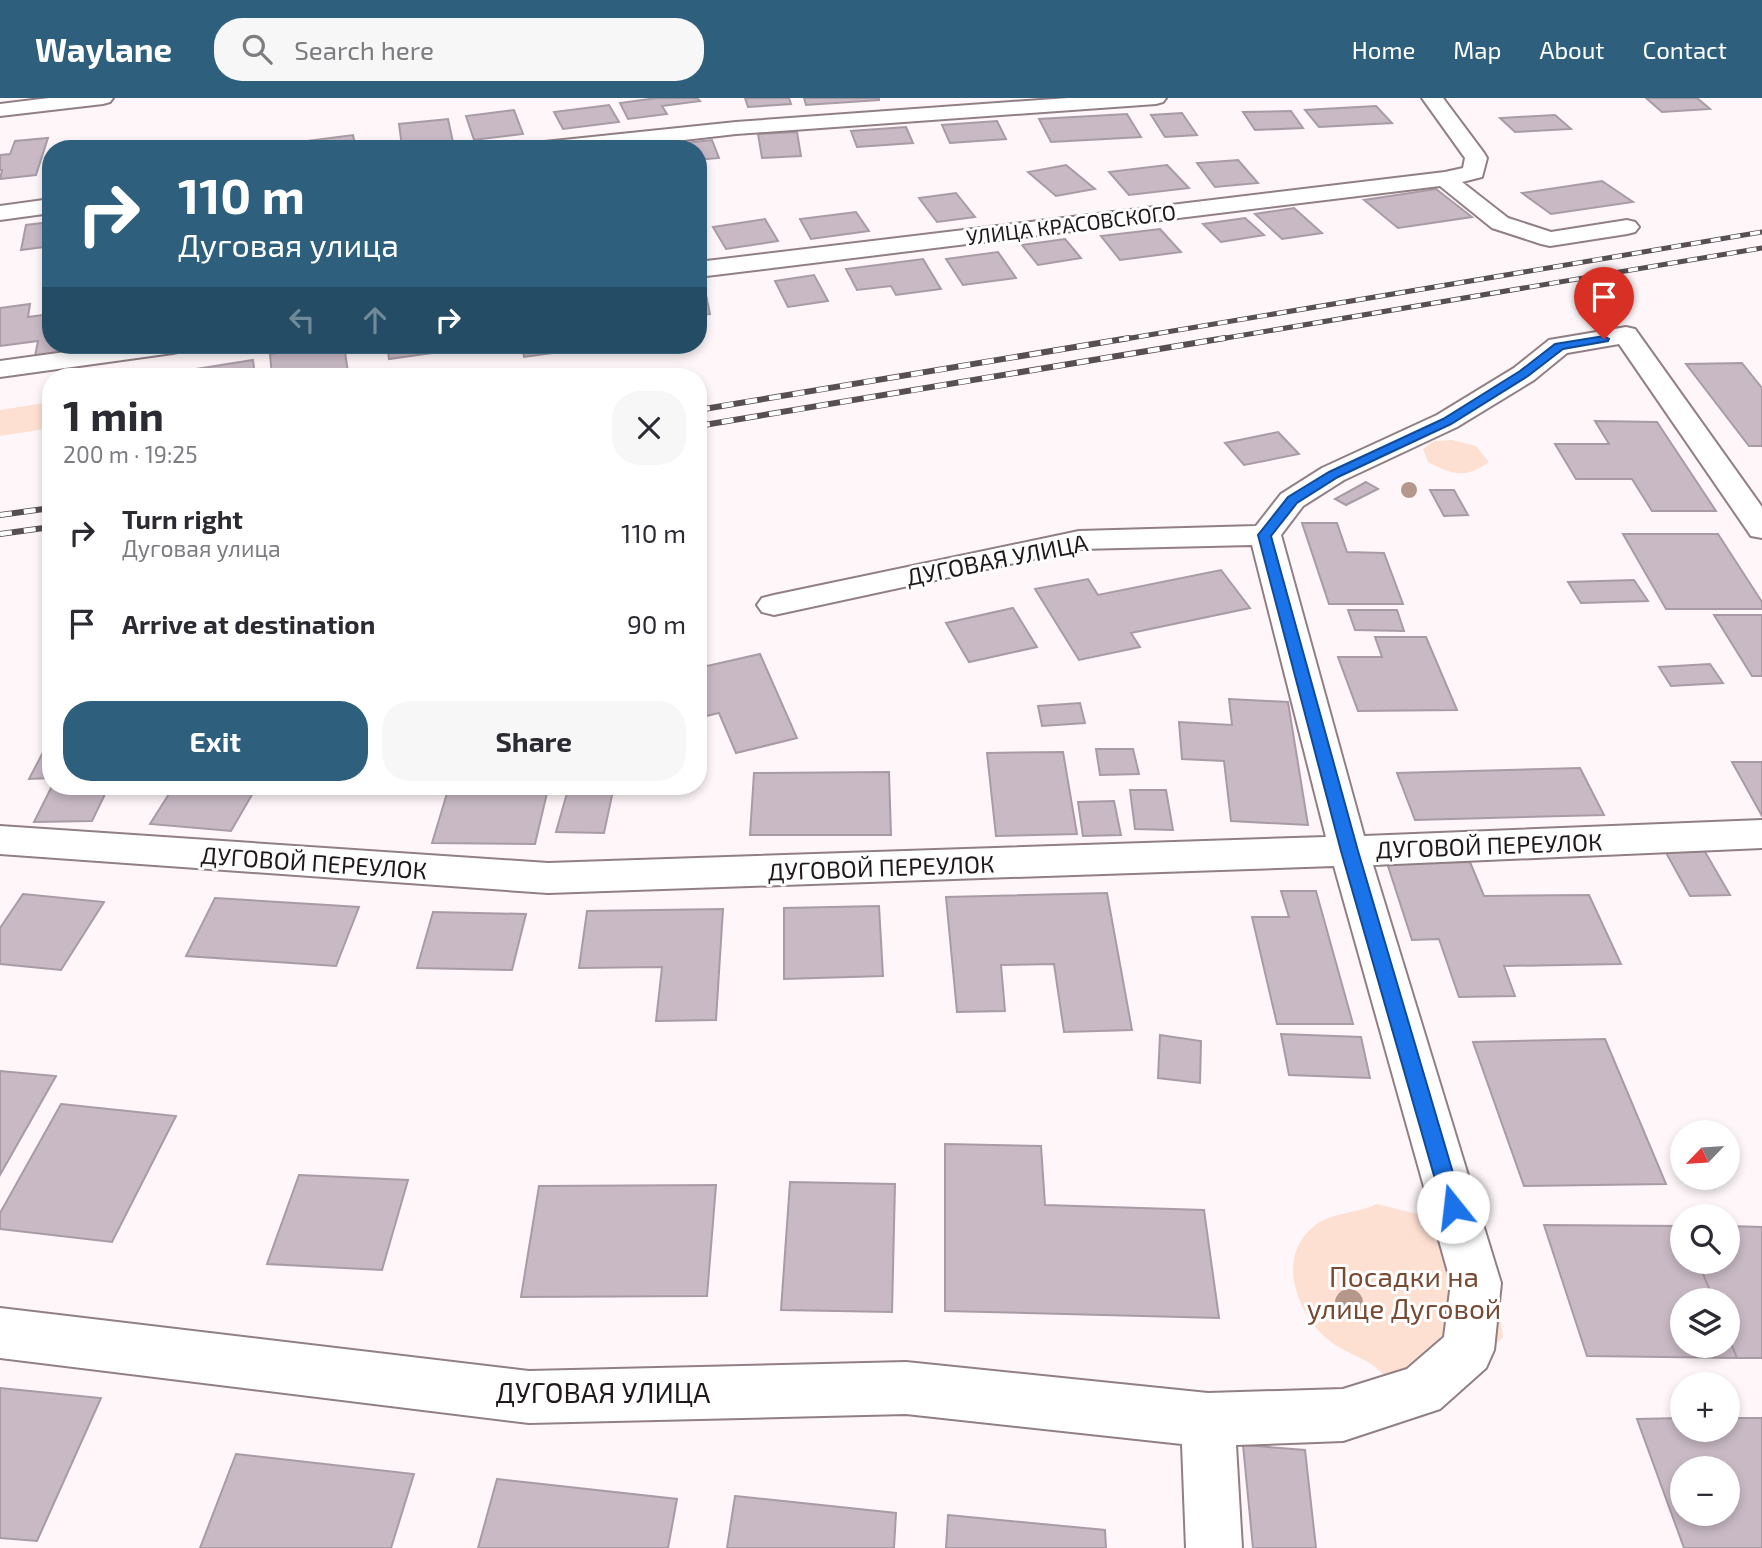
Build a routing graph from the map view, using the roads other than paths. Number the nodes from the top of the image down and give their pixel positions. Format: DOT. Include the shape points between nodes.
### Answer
graph roads {
  1 [pos="103,98"];
  2 [pos="1156,98"];
  3 [pos="1432,98"];
  4 [pos="0,110"];
  5 [pos="626,140"];
  6 [pos="1445,179"];
  7 [pos="42,207"];
  8 [pos="0,213"];
  9 [pos="1627,227"];
  10 [pos="707,269"];
  11 [pos="108,354"];
  12 [pos="0,369"];
  13 [pos="1762,529"];
  14 [pos="1265,535"];
  15 [pos="775,605"];
  16 [pos="1762,834"];
  17 [pos="0,840"];
  18 [pos="1349,851"];
  19 [pos="0,1333"];
  20 [pos="1208,1420"];
  21 [pos="1214,1548"];
  1 -- 4 [label="street"];
  2 -- 5 [label="street"];
  3 -- 6 [label="street, УЛИЦА КРАСОВСКОГО" via="1476,158 1474,172"];
  6 -- 9 [label="street" via="1500,223 1550,239"];
  6 -- 10 [label="street, УЛИЦА КРАСОВСКОГО"];
  7 -- 8 [label="street"];
  11 -- 12 [label="street"];
  13 -- 14 [label="street" via="1626,335 1559,346 1524,374 1447,421 1333,474 1293,500"];
  14 -- 15 [label="street, ДУГОВАЯ УЛИЦА" via="1079,540"];
  14 -- 18 [label="street, ДУГОВАЯ УЛИЦА"];
  16 -- 18 [label="street, ДУГОВОЙ ПЕРЕУЛОК"];
  17 -- 18 [label="street, ДУГОВОЙ ПЕРЕУЛОК" via="548,877"];
  18 -- 20 [label="street, ДУГОВАЯ УЛИЦА" via="1476,1283 1468,1350 1422,1391 1343,1415"];
  19 -- 20 [label="street, ДУГОВАЯ УЛИЦА" via="529,1397 906,1388"];
  20 -- 21 [label="street"];
}
